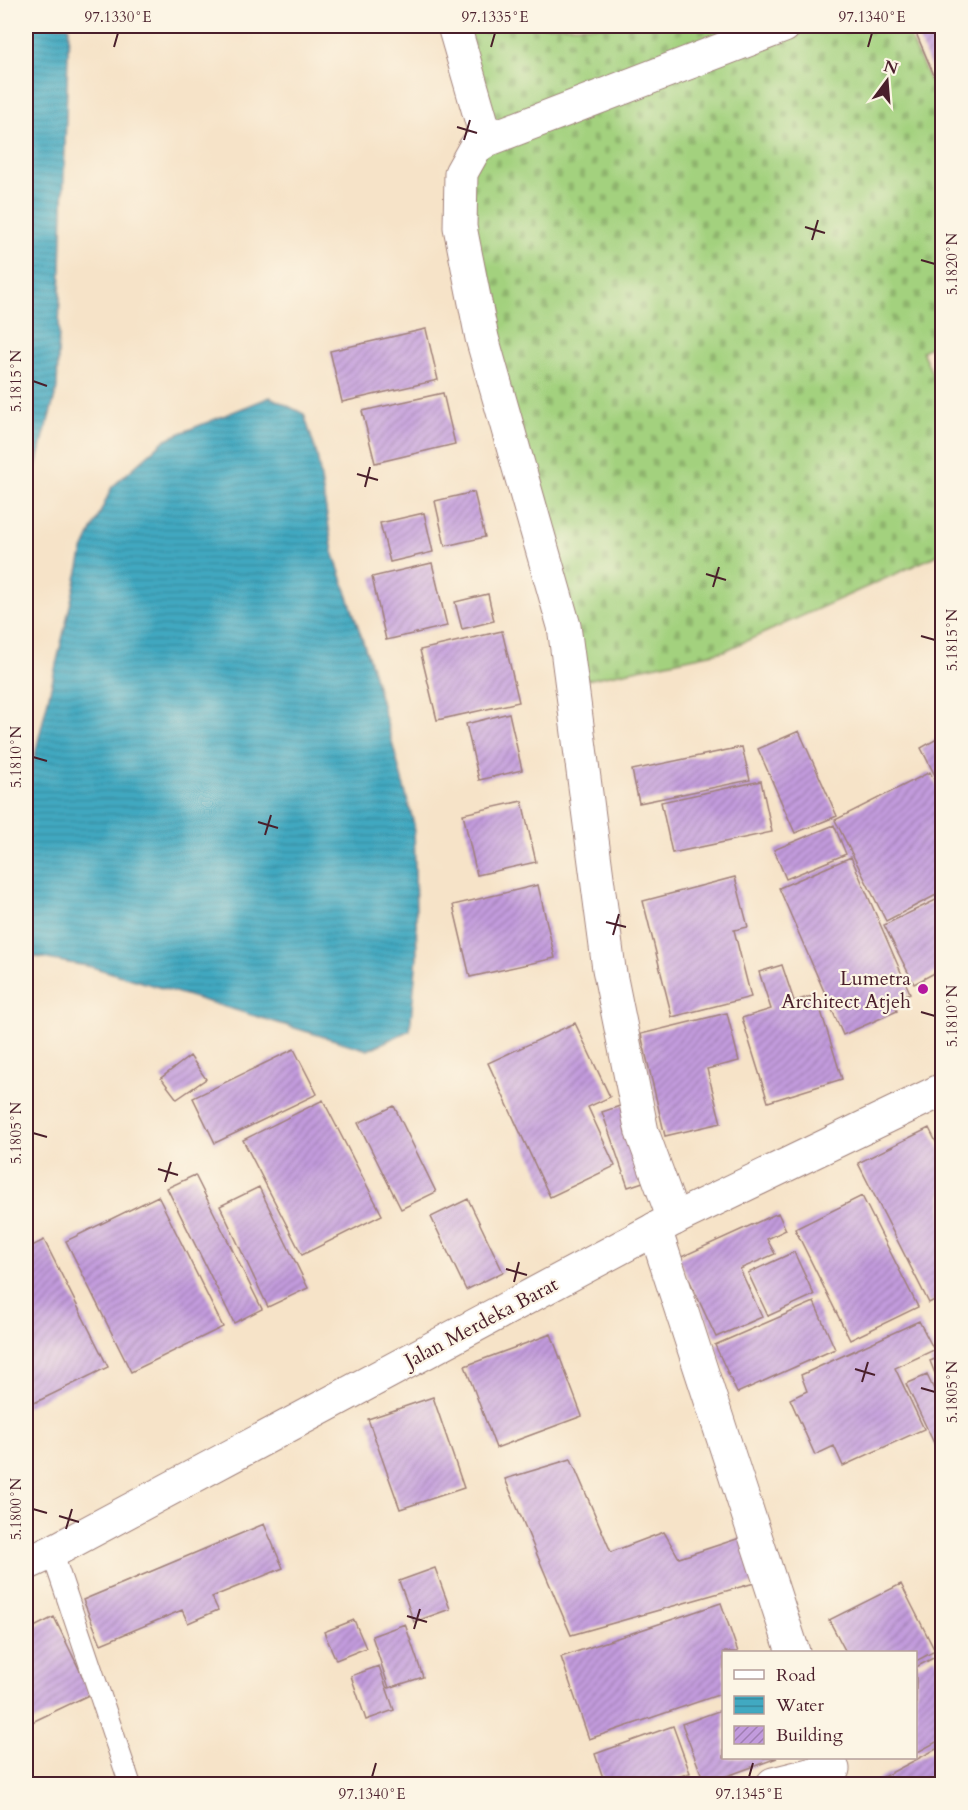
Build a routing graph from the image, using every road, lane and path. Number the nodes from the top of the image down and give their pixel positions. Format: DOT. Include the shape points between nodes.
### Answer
graph roads {
  1 [pos="454,26"];
  2 [pos="784,26"];
  3 [pos="487,140"];
  4 [pos="942,1090"];
  5 [pos="664,1224"];
  6 [pos="39,1558"];
  7 [pos="792,1651"];
  8 [pos="833,1770"];
  9 [pos="130,1785"];
  10 [pos="773,1785"];
  1 -- 3 [label="street"];
  2 -- 3 [label="street"];
  3 -- 5 [label="street" via="476,148 461,173 460,227 482,338 564,626 609,969"];
  4 -- 5 [label="street, Jalan Merdeka Barat"];
  5 -- 6 [label="street, Jalan Merdeka Barat"];
  5 -- 7 [label="street"];
  6 -- 9 [label="lane"];
  8 -- 10 [label="street"];
}
